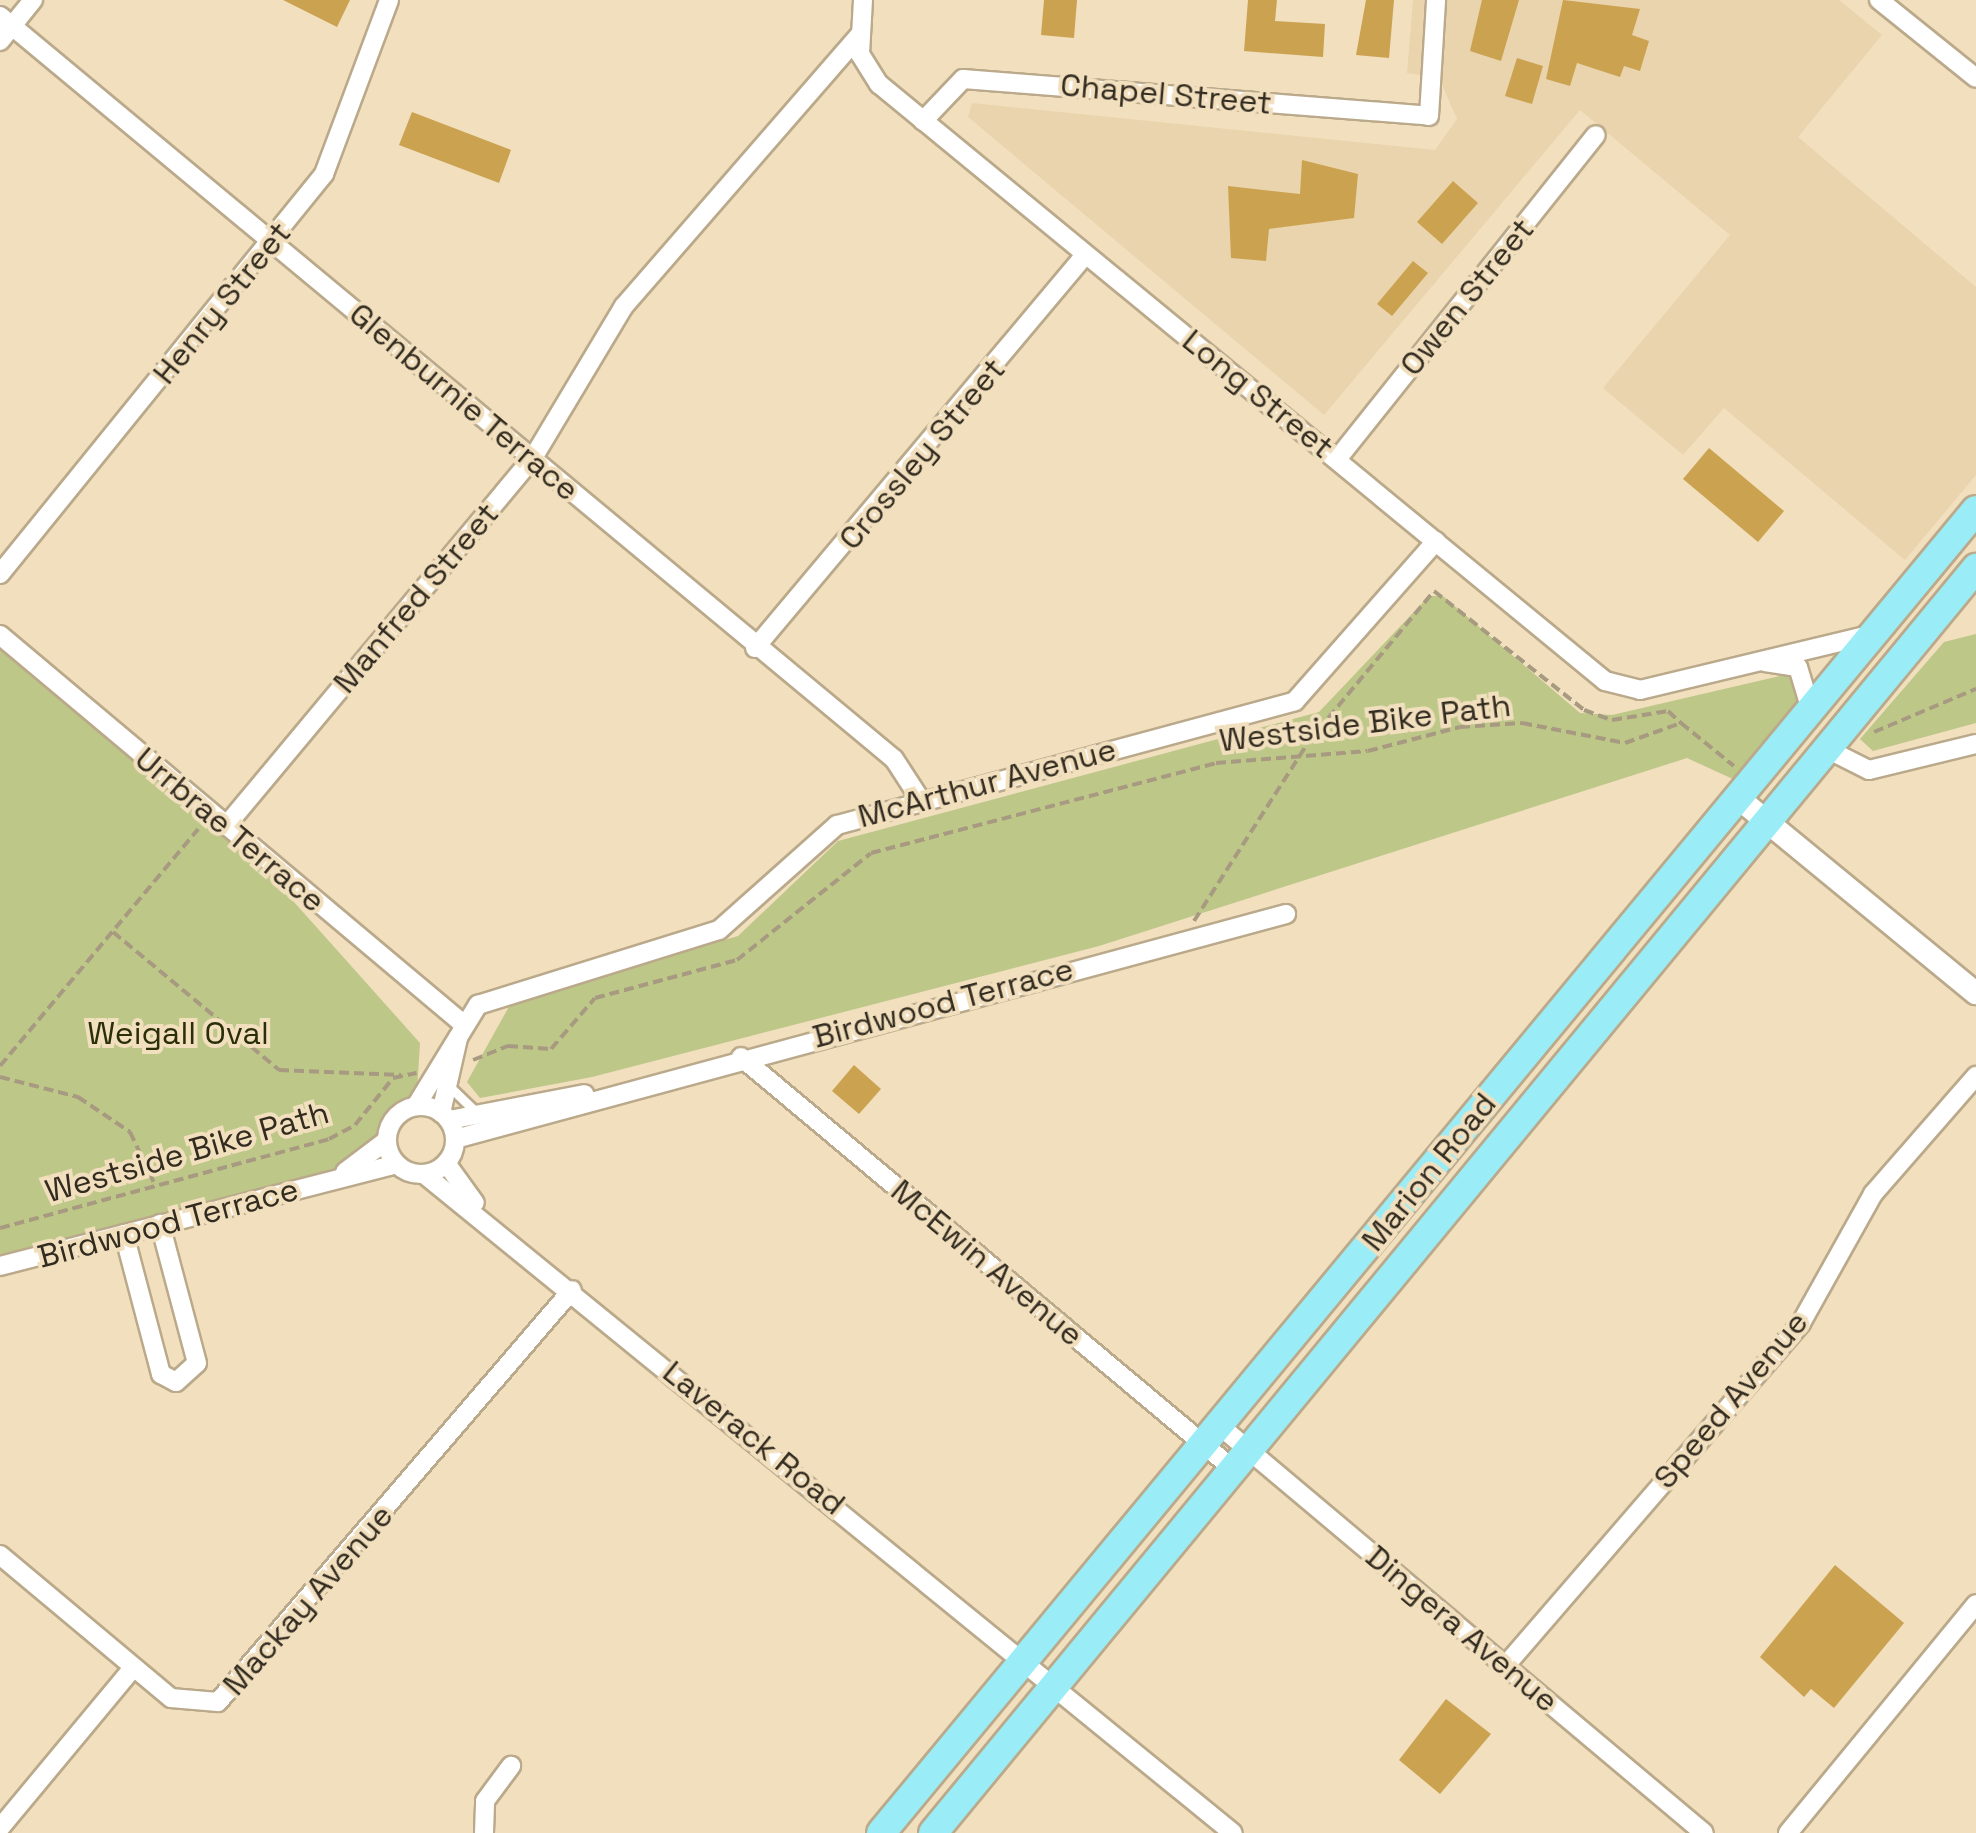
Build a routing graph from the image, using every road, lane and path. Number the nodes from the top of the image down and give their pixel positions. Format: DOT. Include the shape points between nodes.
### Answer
graph roads {
  1 [pos="33,0"];
  2 [pos="389,0"];
  3 [pos="863,0"];
  4 [pos="1436,0"];
  5 [pos="1879,0"];
  6 [pos="4,28"];
  7 [pos="859,36"];
  8 [pos="1976,78"];
  9 [pos="923,121"];
  10 [pos="1596,135"];
  11 [pos="272,243"];
  12 [pos="1085,256"];
  13 [pos="533,458"];
  14 [pos="1338,458"];
  15 [pos="1976,510"];
  16 [pos="1436,541"];
  17 [pos="1976,568"];
  18 [pos="0,574"];
  19 [pos="1874,634"];
  20 [pos="0,635"];
  21 [pos="755,648"];
  22 [pos="1730,667"];
  23 [pos="1976,689"];
  24 [pos="1810,707"];
  25 [pos="1681,724"];
  26 [pos="1863,742"];
  27 [pos="1976,744"];
  28 [pos="1826,748"];
  29 [pos="1300,755"];
  30 [pos="1737,783"];
  31 [pos="918,796"];
  32 [pos="1764,820"];
  33 [pos="226,826"];
  34 [pos="198,829"];
  35 [pos="1286,914"];
  36 [pos="113,932"];
  37 [pos="1195,936"];
  38 [pos="1976,993"];
  39 [pos="462,1023"];
  40 [pos="742,1056"];
  41 [pos="0,1066"];
  42 [pos="460,1067"];
  43 [pos="422,1073"];
  44 [pos="400,1075"];
  45 [pos="1976,1076"];
  46 [pos="0,1077"];
  47 [pos="448,1084"];
  48 [pos="600,1092"];
  49 [pos="416,1106"];
  50 [pos="478,1114"];
  51 [pos="445,1116"];
  52 [pos="455,1139"];
  53 [pos="386,1140"];
  54 [pos="446,1163"];
  55 [pos="396,1164"];
  56 [pos="424,1174"];
  57 [pos="336,1179"];
  58 [pos="156,1186"];
  59 [pos="485,1216"];
  60 [pos="160,1224"];
  61 [pos="0,1228"];
  62 [pos="124,1234"];
  63 [pos="0,1266"];
  64 [pos="572,1290"];
  65 [pos="1212,1435"];
  66 [pos="1241,1460"];
  67 [pos="0,1555"];
  68 [pos="1976,1604"];
  69 [pos="1024,1658"];
  70 [pos="1506,1666"];
  71 [pos="133,1668"];
  72 [pos="1055,1684"];
  73 [pos="511,1766"];
  74 [pos="0,1828"];
  75 [pos="484,1833"];
  76 [pos="881,1833"];
  77 [pos="933,1833"];
  78 [pos="1233,1833"];
  79 [pos="1704,1833"];
  80 [pos="1788,1833"];
  1 -- 6 [label="street"];
  2 -- 11 [label="street, Henry Street" via="324,174"];
  3 -- 7 [label="street, Long Street"];
  4 -- 9 [label="street, Chapel Street" via="1428,116 981,78 949,88"];
  5 -- 8 [label="street"];
  6 -- 11 [label="street, Glenburnie Terrace"];
  7 -- 9 [label="street, Long Street" via="866,70"];
  7 -- 13 [label="street, Manfred Street" via="624,306"];
  9 -- 12 [label="street, Long Street"];
  10 -- 14 [label="street, Owen Street"];
  11 -- 13 [label="street, Glenburnie Terrace"];
  11 -- 18 [label="street, Henry Street"];
  12 -- 14 [label="street, Long Street"];
  12 -- 21 [label="street, Crossley Street"];
  13 -- 21 [label="street, Glenburnie Terrace"];
  13 -- 33 [label="street, Manfred Street"];
  14 -- 16 [label="street, Long Street"];
  15 -- 19 [label="main road, Marion Road"];
  16 -- 22 [label="street, Long Street" via="1622,690"];
  16 -- 31 [label="street, McArthur Avenue" via="1295,701"];
  17 -- 28 [label="main road, Marion Road"];
  19 -- 22 [label="street, Long Street"];
  19 -- 24 [label="main road, Marion Road"];
  20 -- 33 [label="street, Urrbrae Terrace"];
  21 -- 31 [label="street, Glenburnie Terrace" via="894,760"];
  22 -- 24 [label="street, Long Street" via="1798,667"];
  23 -- 26 [label="path" via="1888,722"];
  24 -- 30 [label="main road, Marion Road"];
  25 -- 29 [label="path, Westside Bike Path" via="1625,743 1522,723"];
  25 -- 29 [label="path" via="1668,711 1612,720 1584,710 1434,592"];
  25 -- 30 [label="path"];
  27 -- 28 [label="street" via="1869,770"];
  28 -- 32 [label="main road, Marion Road"];
  29 -- 37 [label="path" via="1198,906"];
  29 -- 42 [label="path, Westside Bike Path" via="1216,763 870,853 737,960 595,998 551,1049 508,1046"];
  30 -- 32 [label="street"];
  30 -- 65 [label="main road, Marion Road"];
  31 -- 39 [label="street, McArthur Avenue" via="837,825 719,930 505,990"];
  32 -- 38 [label="street"];
  32 -- 66 [label="main road, Marion Road"];
  33 -- 39 [label="street, Urrbrae Terrace"];
  34 -- 36 [label="path"];
  35 -- 37 [label="street, Birdwood Terrace"];
  36 -- 41 [label="path"];
  36 -- 44 [label="path" via="279,1070"];
  37 -- 40 [label="street, Birdwood Terrace"];
  39 -- 47 [label="street"];
  39 -- 49 [label="street, McArthur Avenue"];
  40 -- 48 [label="street, Birdwood Terrace"];
  40 -- 65 [label="street, McEwin Avenue"];
  43 -- 44 [label="path"];
  44 -- 58 [label="path, Westside Bike Path" via="329,1139"];
  45 -- 70 [label="street, Speed Avenue" via="1873,1194 1801,1323"];
  46 -- 58 [label="path" via="78,1096 130,1132"];
  47 -- 50 [label="lane"];
  47 -- 51 [label="street"];
  48 -- 50 [label="street, Birdwood Terrace"];
  48 -- 52 [label="street, Birdwood Terrace"];
  49 -- 51 [label="street"];
  49 -- 53 [label="street" via="397,1115"];
  50 -- 51 [label="street, Birdwood Terrace"];
  51 -- 52 [label="street"];
  52 -- 54 [label="street"];
  53 -- 55 [label="street"];
  53 -- 57 [label="street, Birdwood Terrace"];
  54 -- 56 [label="street"];
  54 -- 59 [label="street, Laverack Road"];
  55 -- 56 [label="street"];
  55 -- 57 [label="street, Birdwood Terrace"];
  56 -- 59 [label="street, Laverack Road"];
  57 -- 60 [label="street, Birdwood Terrace"];
  58 -- 61 [label="path, Westside Bike Path"];
  59 -- 64 [label="street, Laverack Road"];
  60 -- 62 [label="street, Birdwood Terrace"];
  60 -- 62 [label="street" via="196,1363 188,1379 161,1374"];
  62 -- 63 [label="street, Birdwood Terrace"];
  64 -- 69 [label="street, Laverack Road"];
  64 -- 71 [label="street, Mackay Avenue" via="230,1694 199,1706"];
  65 -- 66 [label="street, McEwin Avenue"];
  65 -- 69 [label="main road, Marion Road"];
  66 -- 70 [label="street, Dingera Avenue"];
  66 -- 72 [label="main road, Marion Road"];
  67 -- 71 [label="street, Mackay Avenue"];
  68 -- 80 [label="street"];
  69 -- 72 [label="street, Laverack Road"];
  69 -- 76 [label="main road, Marion Road"];
  70 -- 79 [label="street, Dingera Avenue"];
  71 -- 74 [label="street"];
  72 -- 77 [label="main road, Marion Road"];
  72 -- 78 [label="street, Laverack Road"];
  73 -- 75 [label="street" via="485,1801"];
}
